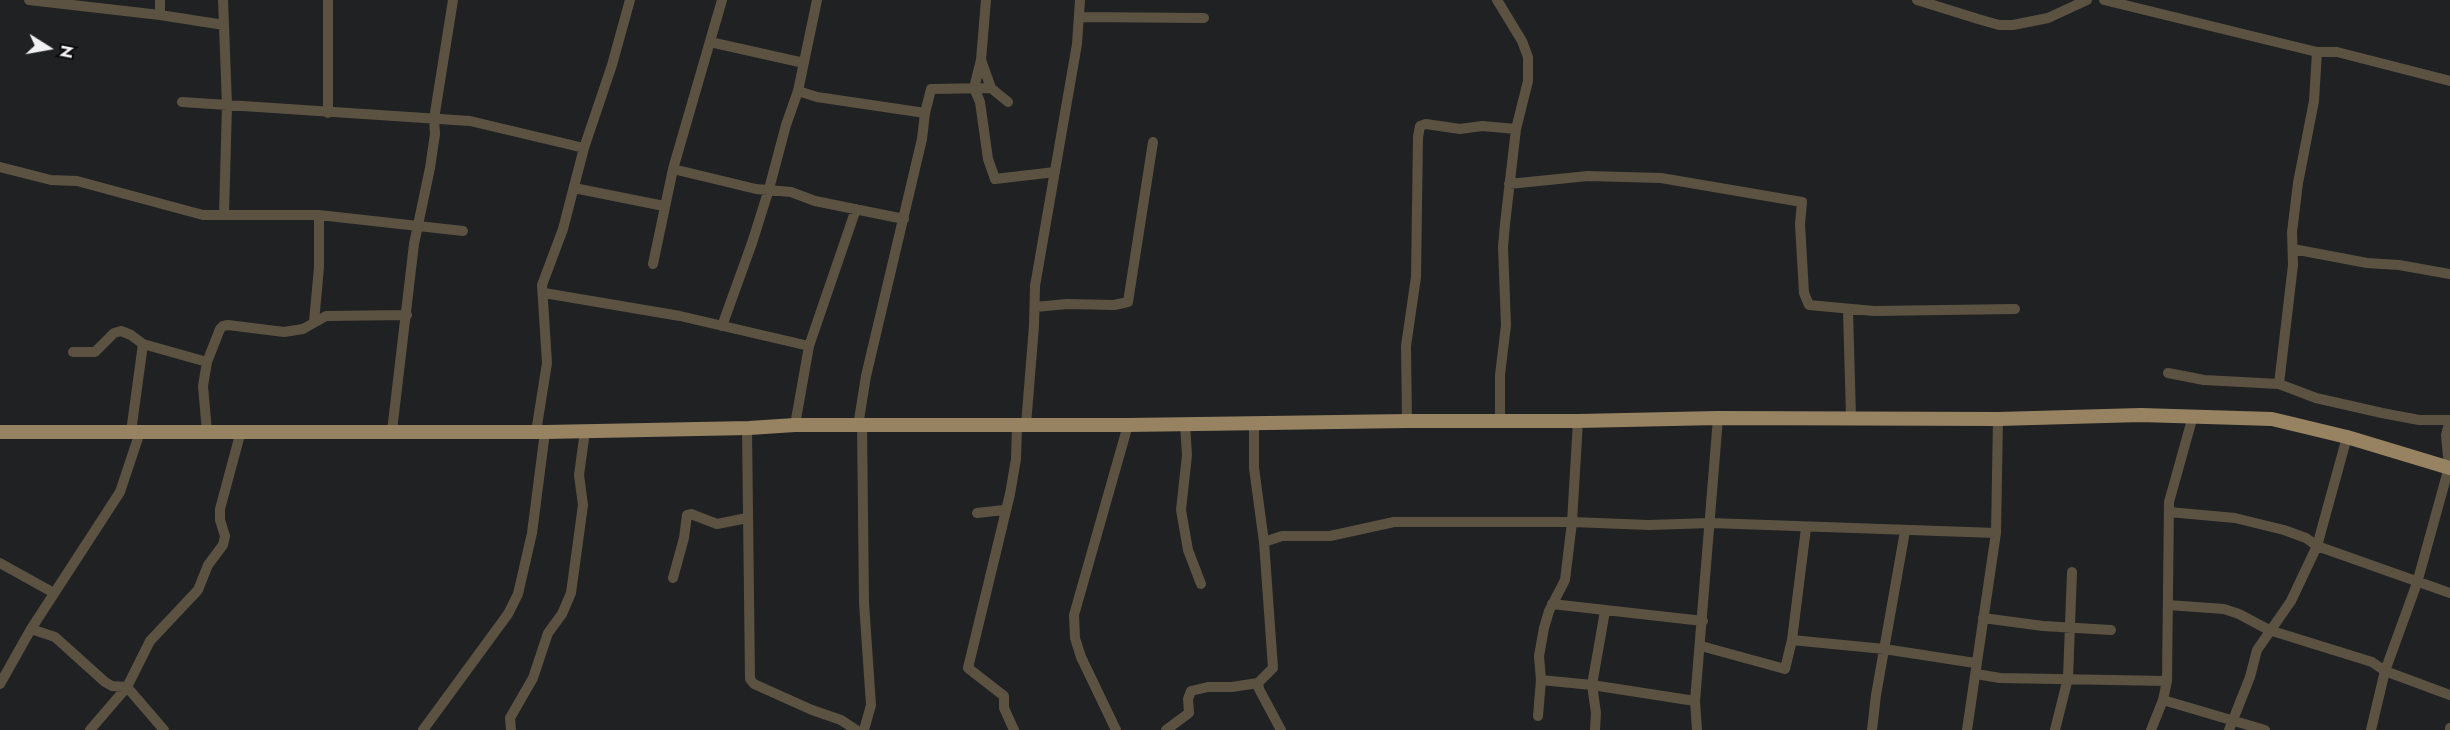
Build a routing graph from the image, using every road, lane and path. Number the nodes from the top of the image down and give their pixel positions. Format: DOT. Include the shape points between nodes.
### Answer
graph roads {
  1 [pos="28,0"];
  2 [pos="160,0"];
  3 [pos="223,0"];
  4 [pos="328,0"];
  5 [pos="453,0"];
  6 [pos="630,0"];
  7 [pos="722,0"];
  8 [pos="817,0"];
  9 [pos="986,0"];
  10 [pos="1080,0"];
  11 [pos="1497,0"];
  12 [pos="1917,0"];
  13 [pos="2087,0"];
  14 [pos="2104,0"];
  15 [pos="160,15"];
  16 [pos="1079,17"];
  17 [pos="1204,18"];
  18 [pos="224,25"];
  19 [pos="710,42"];
  20 [pos="2317,52"];
  21 [pos="981,60"];
  22 [pos="804,63"];
  23 [pos="2450,81"];
  24 [pos="974,88"];
  25 [pos="991,88"];
  26 [pos="798,91"];
  27 [pos="182,102"];
  28 [pos="1008,102"];
  29 [pos="227,105"];
  30 [pos="328,112"];
  31 [pos="925,113"];
  32 [pos="434,119"];
  33 [pos="1516,129"];
  34 [pos="1153,142"];
  35 [pos="584,148"];
  36 [pos="0,167"];
  37 [pos="673,169"];
  38 [pos="1055,172"];
  39 [pos="1509,184"];
  40 [pos="574,188"];
  41 [pos="769,189"];
  42 [pos="664,206"];
  43 [pos="856,209"];
  44 [pos="319,214"];
  45 [pos="224,215"];
  46 [pos="903,219"];
  47 [pos="419,224"];
  48 [pos="463,231"];
  49 [pos="2293,249"];
  50 [pos="653,264"];
  51 [pos="2450,274"];
  52 [pos="544,293"];
  53 [pos="1035,307"];
  54 [pos="2015,309"];
  55 [pos="1848,310"];
  56 [pos="407,315"];
  57 [pos="314,322"];
  58 [pos="722,326"];
  59 [pos="143,344"];
  60 [pos="809,346"];
  61 [pos="73,352"];
  62 [pos="207,362"];
  63 [pos="2168,373"];
  64 [pos="2279,384"];
  65 [pos="2193,416"];
  66 [pos="1718,418"];
  67 [pos="1851,418"];
  68 [pos="1998,418"];
  69 [pos="2450,420"];
  70 [pos="1407,421"];
  71 [pos="1254,422"];
  72 [pos="1500,422"];
  73 [pos="1578,422"];
  74 [pos="795,424"];
  75 [pos="860,425"];
  76 [pos="1022,425"];
  77 [pos="1128,425"];
  78 [pos="1185,425"];
  79 [pos="747,428"];
  80 [pos="392,431"];
  81 [pos="585,431"];
  82 [pos="0,432"];
  83 [pos="136,432"];
  84 [pos="207,432"];
  85 [pos="241,432"];
  86 [pos="541,432"];
  87 [pos="2347,437"];
  88 [pos="2450,467"];
  89 [pos="1004,510"];
  90 [pos="2169,512"];
  91 [pos="977,513"];
  92 [pos="747,518"];
  93 [pos="1572,522"];
  94 [pos="1710,523"];
  95 [pos="1806,528"];
  96 [pos="1905,531"];
  97 [pos="1996,533"];
  98 [pos="1264,542"];
  99 [pos="2318,546"];
  100 [pos="0,563"];
  101 [pos="2072,572"];
  102 [pos="673,578"];
  103 [pos="2416,583"];
  104 [pos="1201,584"];
  105 [pos="54,593"];
  106 [pos="2450,593"];
  107 [pos="1552,604"];
  108 [pos="2168,605"];
  109 [pos="1605,611"];
  110 [pos="1983,618"];
  111 [pos="1703,621"];
  112 [pos="2070,627"];
  113 [pos="31,628"];
  114 [pos="2111,630"];
  115 [pos="2269,630"];
  116 [pos="1792,639"];
  117 [pos="1701,646"];
  118 [pos="1884,649"];
  119 [pos="1976,668"];
  120 [pos="2385,670"];
  121 [pos="2068,678"];
  122 [pos="1541,680"];
  123 [pos="2167,681"];
  124 [pos="1258,683"];
  125 [pos="0,684"];
  126 [pos="1592,685"];
  127 [pos="127,687"];
  128 [pos="2450,694"];
  129 [pos="2163,700"];
  130 [pos="1695,701"];
  131 [pos="1538,716"];
  132 [pos="2230,726"];
  133 [pos="90,730"];
  134 [pos="164,730"];
  135 [pos="423,730"];
  136 [pos="511,730"];
  137 [pos="856,730"];
  138 [pos="864,730"];
  139 [pos="1014,730"];
  140 [pos="1116,730"];
  141 [pos="1166,730"];
  142 [pos="1281,730"];
  143 [pos="1595,730"];
  144 [pos="1696,730"];
  145 [pos="1872,730"];
  146 [pos="1967,730"];
  147 [pos="2055,730"];
  148 [pos="2151,730"];
  149 [pos="2265,730"];
  150 [pos="2371,730"];
  1 -- 15 [label="street"];
  2 -- 15 [label="street"];
  3 -- 18 [label="street"];
  4 -- 30 [label="street"];
  5 -- 32 [label="street"];
  6 -- 35 [label="street"];
  7 -- 19 [label="street"];
  8 -- 22 [label="street"];
  9 -- 21 [label="street"];
  10 -- 16 [label="street"];
  11 -- 33 [label="street" via="1528,57 1528,81"];
  12 -- 13 [label="street" via="1999,25 2048,18"];
  14 -- 20 [label="street"];
  15 -- 18 [label="street"];
  16 -- 17 [label="street"];
  16 -- 38 [label="street"];
  18 -- 29 [label="street"];
  19 -- 22 [label="street"];
  19 -- 37 [label="street"];
  20 -- 23 [label="street" via="2337,52"];
  20 -- 49 [label="street" via="2314,101 2292,232"];
  21 -- 24 [label="street"];
  21 -- 25 [label="street"];
  22 -- 26 [label="street"];
  24 -- 25 [label="street"];
  24 -- 31 [label="street" via="931,89"];
  24 -- 38 [label="street" via="995,179"];
  25 -- 28 [label="street"];
  26 -- 31 [label="street"];
  26 -- 41 [label="street"];
  27 -- 29 [label="street"];
  29 -- 30 [label="street"];
  29 -- 45 [label="street"];
  30 -- 32 [label="street"];
  31 -- 46 [label="street"];
  32 -- 35 [label="street" via="470,122"];
  32 -- 47 [label="street" via="435,134"];
  33 -- 39 [label="street"];
  33 -- 70 [label="street" via="1460,129 1426,123 1420,126 1416,277 1406,346"];
  34 -- 53 [label="street" via="1128,302"];
  35 -- 40 [label="street"];
  36 -- 45 [label="street" via="51,180 76,181 202,215"];
  37 -- 41 [label="street"];
  37 -- 42 [label="street"];
  38 -- 53 [label="street" via="1035,286"];
  39 -- 55 [label="street" via="1588,177 1660,178 1802,202 1804,293 1809,304"];
  39 -- 72 [label="street" via="1503,247 1506,325"];
  40 -- 42 [label="street"];
  40 -- 52 [label="street" via="563,230 545,272"];
  41 -- 43 [label="street"];
  41 -- 58 [label="street"];
  42 -- 50 [label="street"];
  43 -- 46 [label="street"];
  43 -- 60 [label="street"];
  44 -- 45 [label="street"];
  44 -- 47 [label="street"];
  44 -- 57 [label="street"];
  46 -- 75 [label="street" via="866,376"];
  47 -- 48 [label="street"];
  47 -- 56 [label="street"];
  49 -- 51 [label="street"];
  49 -- 64 [label="street"];
  52 -- 58 [label="street"];
  52 -- 86 [label="street" via="547,363"];
  53 -- 76 [label="street"];
  54 -- 55 [label="street"];
  55 -- 67 [label="street"];
  56 -- 57 [label="street" via="339,315"];
  56 -- 80 [label="street"];
  57 -- 62 [label="street" via="303,329 284,332 228,325 220,329"];
  58 -- 60 [label="street"];
  59 -- 61 [label="street" via="121,331 95,352"];
  59 -- 62 [label="street"];
  59 -- 83 [label="street"];
  60 -- 74 [label="street"];
  62 -- 84 [label="street" via="203,386"];
  63 -- 64 [label="street" via="2204,380"];
  64 -- 69 [label="street" via="2316,398 2382,413 2419,420"];
  65 -- 68 [label="main road"];
  65 -- 87 [label="main road" via="2272,419"];
  65 -- 90 [label="street"];
  66 -- 67 [label="main road"];
  66 -- 73 [label="main road"];
  66 -- 94 [label="street"];
  67 -- 68 [label="main road"];
  68 -- 97 [label="street"];
  69 -- 88 [label="street" via="2446,435"];
  70 -- 71 [label="main road"];
  70 -- 72 [label="main road"];
  71 -- 78 [label="main road"];
  71 -- 98 [label="street" via="1254,468"];
  72 -- 73 [label="main road"];
  73 -- 93 [label="street"];
  74 -- 75 [label="main road"];
  74 -- 79 [label="main road"];
  75 -- 76 [label="main road"];
  75 -- 138 [label="street" via="871,705"];
  76 -- 77 [label="main road"];
  76 -- 89 [label="street"];
  77 -- 78 [label="main road"];
  77 -- 140 [label="street" via="1074,615 1081,657"];
  78 -- 104 [label="street" via="1187,455 1181,510 1188,550"];
  79 -- 81 [label="main road"];
  79 -- 92 [label="street"];
  80 -- 85 [label="main road"];
  80 -- 86 [label="main road"];
  81 -- 86 [label="main road"];
  81 -- 136 [label="street" via="579,475 583,505 571,593 548,633 533,678 510,718"];
  82 -- 83 [label="main road"];
  83 -- 84 [label="main road"];
  83 -- 105 [label="street" via="120,492"];
  84 -- 85 [label="main road"];
  85 -- 127 [label="street" via="220,508 223,545 208,565 198,590 150,641"];
  86 -- 135 [label="street" via="532,533 518,594 508,614"];
  87 -- 88 [label="main road"];
  87 -- 99 [label="street"];
  88 -- 103 [label="street"];
  89 -- 91 [label="street"];
  89 -- 139 [label="street" via="968,668 1004,696 1004,708"];
  90 -- 99 [label="street" via="2235,518 2284,530"];
  90 -- 108 [label="street"];
  92 -- 102 [label="street" via="717,524 687,515"];
  92 -- 137 [label="street" via="750,679"];
  93 -- 94 [label="street"];
  93 -- 98 [label="street" via="1394,522 1330,536 1282,536"];
  93 -- 107 [label="street" via="1565,580"];
  94 -- 95 [label="street"];
  94 -- 111 [label="street"];
  95 -- 96 [label="street"];
  95 -- 116 [label="street"];
  96 -- 97 [label="street"];
  96 -- 118 [label="street"];
  97 -- 110 [label="street"];
  98 -- 124 [label="street" via="1273,668"];
  99 -- 103 [label="street"];
  99 -- 115 [label="street" via="2291,601"];
  100 -- 105 [label="street"];
  101 -- 112 [label="street"];
  103 -- 106 [label="street"];
  103 -- 120 [label="street"];
  105 -- 113 [label="street"];
  107 -- 109 [label="street"];
  107 -- 122 [label="street" via="1539,656"];
  108 -- 115 [label="street" via="2224,609"];
  108 -- 123 [label="street"];
  109 -- 111 [label="street"];
  109 -- 126 [label="street"];
  110 -- 112 [label="street"];
  110 -- 119 [label="street"];
  111 -- 117 [label="street"];
  112 -- 114 [label="street"];
  112 -- 121 [label="street"];
  113 -- 125 [label="street"];
  113 -- 127 [label="street" via="54,637 105,682"];
  115 -- 120 [label="street" via="2372,662"];
  115 -- 132 [label="street"];
  116 -- 117 [label="street" via="1785,669"];
  116 -- 118 [label="street"];
  117 -- 130 [label="street"];
  118 -- 119 [label="street"];
  118 -- 145 [label="street"];
  119 -- 121 [label="street" via="2001,678"];
  119 -- 146 [label="street"];
  120 -- 128 [label="street"];
  120 -- 150 [label="street"];
  121 -- 123 [label="street"];
  121 -- 147 [label="street"];
  122 -- 126 [label="street"];
  122 -- 131 [label="street"];
  123 -- 129 [label="street"];
  124 -- 141 [label="street" via="1191,691 1189,713"];
  124 -- 142 [label="street"];
  126 -- 130 [label="street"];
  126 -- 143 [label="street"];
  127 -- 133 [label="street"];
  127 -- 134 [label="street"];
  129 -- 132 [label="street"];
  129 -- 148 [label="street"];
  130 -- 144 [label="street"];
  132 -- 149 [label="street"];
}
